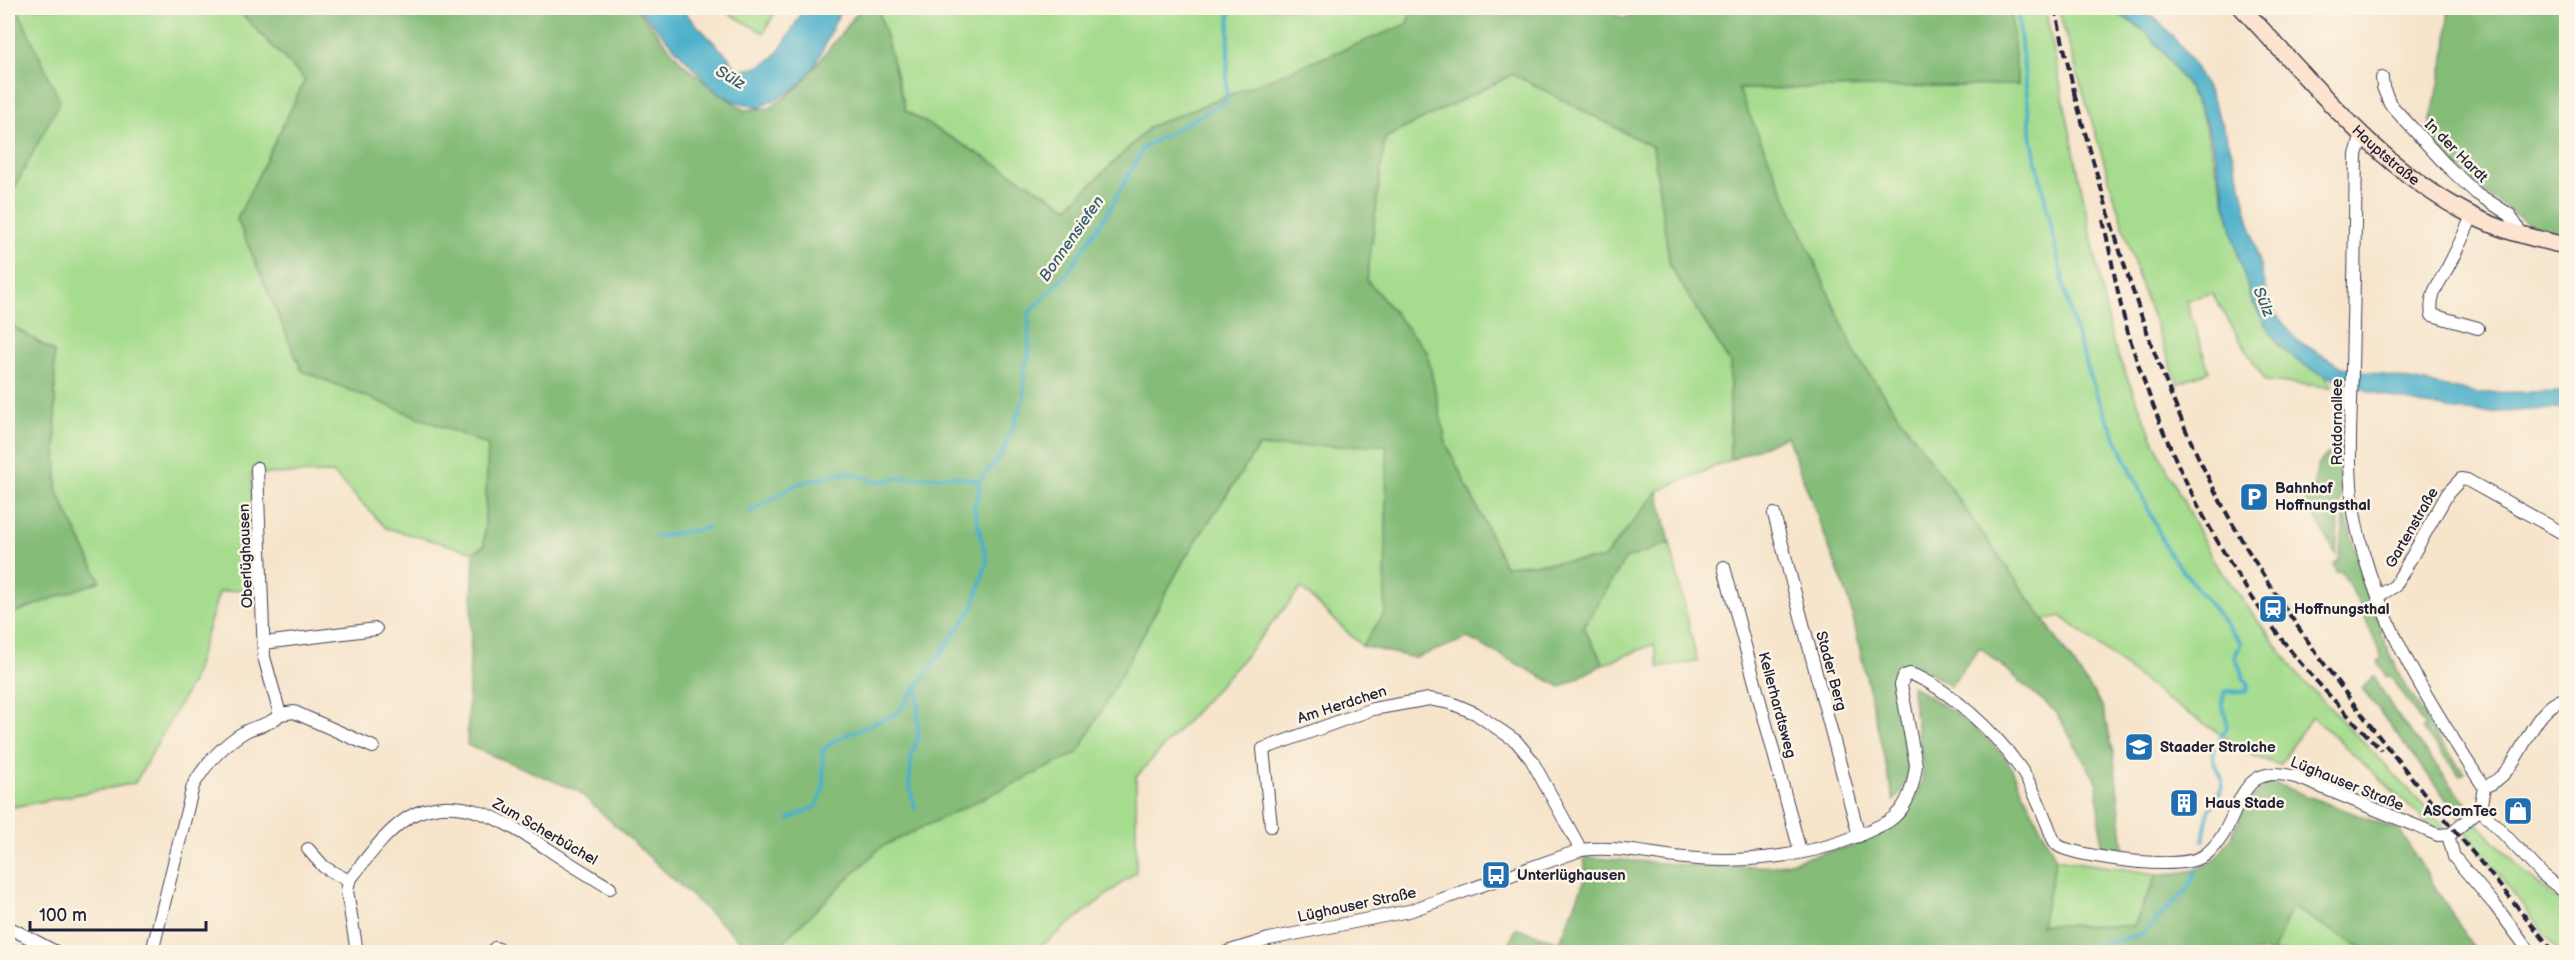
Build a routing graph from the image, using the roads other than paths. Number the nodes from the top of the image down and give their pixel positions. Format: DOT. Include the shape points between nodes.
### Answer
graph roads {
  1 [pos="2242,8"];
  2 [pos="2382,78"];
  3 [pos="2362,134"];
  4 [pos="2472,216"];
  5 [pos="2522,235"];
  6 [pos="2566,246"];
  7 [pos="2478,328"];
  8 [pos="257,468"];
  9 [pos="1774,514"];
  10 [pos="2566,535"];
  11 [pos="1724,567"];
  12 [pos="2378,597"];
  13 [pos="375,629"];
  14 [pos="264,643"];
  15 [pos="2566,699"];
  16 [pos="280,714"];
  17 [pos="373,747"];
  18 [pos="2484,787"];
  19 [pos="2480,809"];
  20 [pos="1271,826"];
  21 [pos="2448,835"];
  22 [pos="1859,836"];
  23 [pos="308,849"];
  24 [pos="1581,850"];
  25 [pos="1800,851"];
  26 [pos="349,881"];
  27 [pos="610,888"];
  28 [pos="2566,893"];
  29 [pos="8,927"];
  30 [pos="56,952"];
  31 [pos="152,952"];
  32 [pos="357,952"];
  33 [pos="492,952"];
  34 [pos="508,952"];
  35 [pos="1227,952"];
  36 [pos="2530,952"];
  1 -- 3 [label="main road, Hauptstraße"];
  2 -- 5 [label="street, In der Hardt" via="2390,104 2476,193 2510,215"];
  3 -- 4 [label="main road, Hauptstraße" via="2411,178"];
  3 -- 12 [label="street, Rotdornallee" via="2356,155 2353,502"];
  4 -- 5 [label="main road, Hauptstraße"];
  4 -- 7 [label="street" via="2430,305 2433,315"];
  5 -- 6 [label="main road, Hauptstraße"];
  8 -- 14 [label="street, Oberlüghausen"];
  9 -- 22 [label="street, Stader Berg"];
  10 -- 12 [label="street, Gartenstraße" via="2461,479 2448,493 2395,586"];
  11 -- 25 [label="street, Kellerhardtsweg"];
  12 -- 18 [label="street, Rotdornallee" via="2429,702"];
  13 -- 14 [label="street"];
  14 -- 16 [label="street, Oberlüghausen" via="264,657"];
  15 -- 18 [label="street" via="2549,708 2500,779"];
  16 -- 17 [label="street" via="294,712"];
  16 -- 31 [label="street" via="275,721 239,736 210,761 193,786"];
  18 -- 19 [label="street"];
  19 -- 21 [label="street"];
  19 -- 28 [label="street" via="2542,874"];
  20 -- 24 [label="street, Am Herdchen" via="1263,749 1373,709 1429,699 1475,713 1516,741 1531,759"];
  21 -- 22 [label="street, Lüghauser Straße" via="2428,832 2318,784 2276,772 2253,780 2220,840 2195,860 2167,864 2064,849 2055,842 2033,789 2005,748 1979,720 1910,674 1904,676 1900,685 1916,765 1914,778 1898,814"];
  21 -- 36 [label="street" via="2454,857"];
  22 -- 25 [label="street, Lüghauser Straße"];
  23 -- 26 [label="street" via="324,867"];
  24 -- 25 [label="street, Lüghauser Straße" via="1603,847 1708,859 1752,859"];
  24 -- 35 [label="street, Lüghauser Straße" via="1410,911 1269,939"];
  26 -- 27 [label="street, Zum Scherbüchel" via="400,823 416,813 458,806 514,828"];
  26 -- 32 [label="street" via="347,891"];
  29 -- 30 [label="street"];
  33 -- 34 [label="street" via="495,948"];
}
